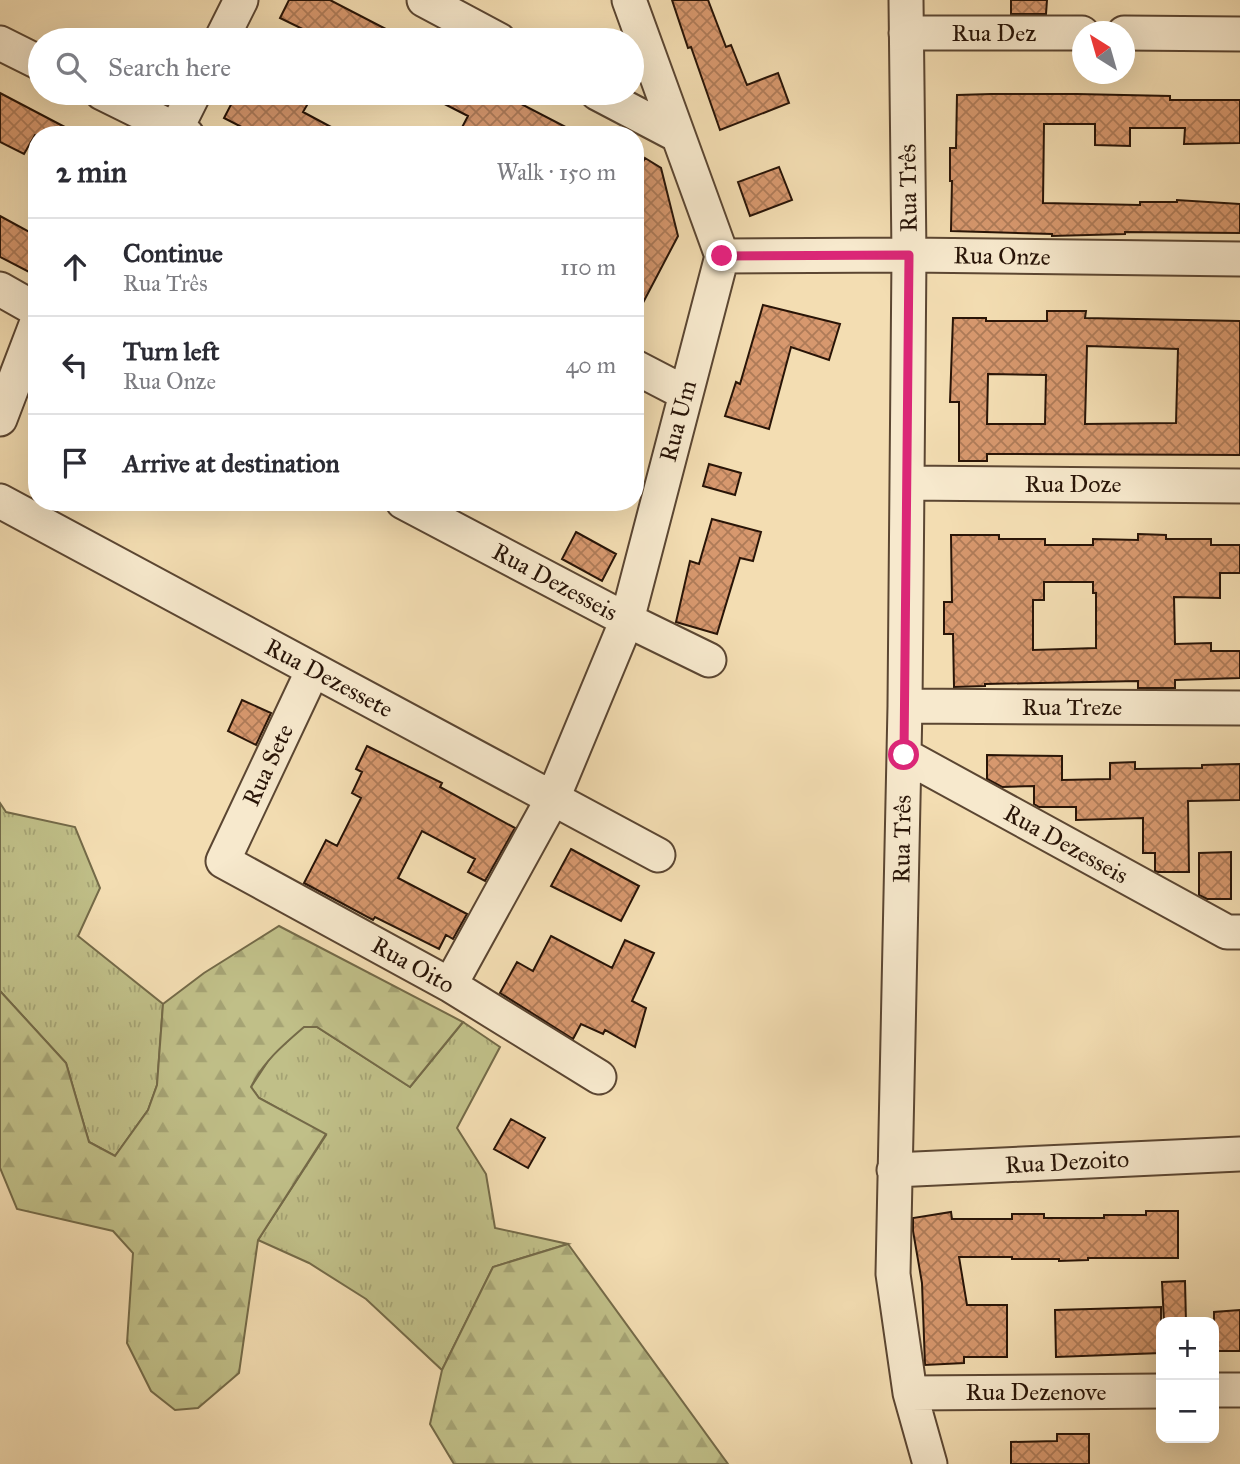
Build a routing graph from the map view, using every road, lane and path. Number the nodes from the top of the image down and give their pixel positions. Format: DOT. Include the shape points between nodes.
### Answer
graph roads {
  1 [pos="241,0"];
  2 [pos="424,0"];
  3 [pos="629,0"];
  4 [pos="906,0"];
  5 [pos="227,28"];
  6 [pos="476,28"];
  7 [pos="639,28"];
  8 [pos="906,33"];
  9 [pos="1072,33"];
  10 [pos="1135,33"];
  11 [pos="1240,34"];
  12 [pos="644,42"];
  13 [pos="0,43"];
  14 [pos="28,57"];
  15 [pos="126,105"];
  16 [pos="190,105"];
  17 [pos="620,105"];
  18 [pos="169,126"];
  19 [pos="183,126"];
  20 [pos="677,135"];
  21 [pos="909,255"];
  22 [pos="722,256"];
  23 [pos="1240,259"];
  24 [pos="0,289"];
  25 [pos="28,305"];
  26 [pos="28,346"];
  27 [pos="644,372"];
  28 [pos="685,393"];
  29 [pos="0,419"];
  30 [pos="907,483"];
  31 [pos="1240,486"];
  32 [pos="0,501"];
  33 [pos="420,511"];
  34 [pos="627,620"];
  35 [pos="709,660"];
  36 [pos="313,670"];
  37 [pos="905,706"];
  38 [pos="1240,708"];
  39 [pos="904,755"];
  40 [pos="553,798"];
  41 [pos="658,855"];
  42 [pos="223,861"];
  43 [pos="1234,932"];
  44 [pos="450,985"];
  45 [pos="599,1077"];
  46 [pos="1240,1154"];
  47 [pos="894,1170"];
  48 [pos="1219,1390"];
  49 [pos="1240,1390"];
  50 [pos="1156,1391"];
  51 [pos="910,1393"];
  52 [pos="930,1464"];
  1 -- 5 [label="street"];
  2 -- 6 [label="street"];
  3 -- 7 [label="street"];
  4 -- 8 [label="street, Rua Três"];
  8 -- 9 [label="street, Rua Dez"];
  8 -- 21 [label="street, Rua Três"];
  10 -- 11 [label="street"];
  12 -- 20 [label="street"];
  13 -- 14 [label="street"];
  15 -- 18 [label="street"];
  16 -- 19 [label="street"];
  17 -- 20 [label="street"];
  20 -- 22 [label="street"];
  21 -- 22 [label="street, Rua Onze"];
  21 -- 23 [label="street, Rua Onze"];
  21 -- 30 [label="street, Rua Três"];
  22 -- 28 [label="street, Rua Um"];
  24 -- 25 [label="street"];
  26 -- 29 [label="street"];
  27 -- 28 [label="street"];
  28 -- 34 [label="street, Rua Um"];
  30 -- 31 [label="street, Rua Doze"];
  30 -- 37 [label="street, Rua Três"];
  32 -- 36 [label="street, Rua Dezessete"];
  33 -- 34 [label="street, Rua Dezesseis"];
  34 -- 35 [label="street, Rua Dezesseis"];
  34 -- 40 [label="street, Rua Um"];
  36 -- 40 [label="street, Rua Dezessete"];
  36 -- 42 [label="street, Rua Sete"];
  37 -- 38 [label="street, Rua Treze"];
  37 -- 39 [label="street, Rua Três"];
  39 -- 43 [label="street, Rua Dezesseis"];
  39 -- 47 [label="street, Rua Três"];
  40 -- 41 [label="street, Rua Dezessete"];
  40 -- 44 [label="street, Rua Um"];
  42 -- 44 [label="street, Rua Oito"];
  44 -- 45 [label="street, Rua Oito"];
  46 -- 47 [label="street, Rua Dezoito"];
  47 -- 51 [label="street, Rua Três" via="892,1274"];
  48 -- 49 [label="street"];
  50 -- 51 [label="street, Rua Dezenove"];
  51 -- 52 [label="street, Rua Três"];
}
